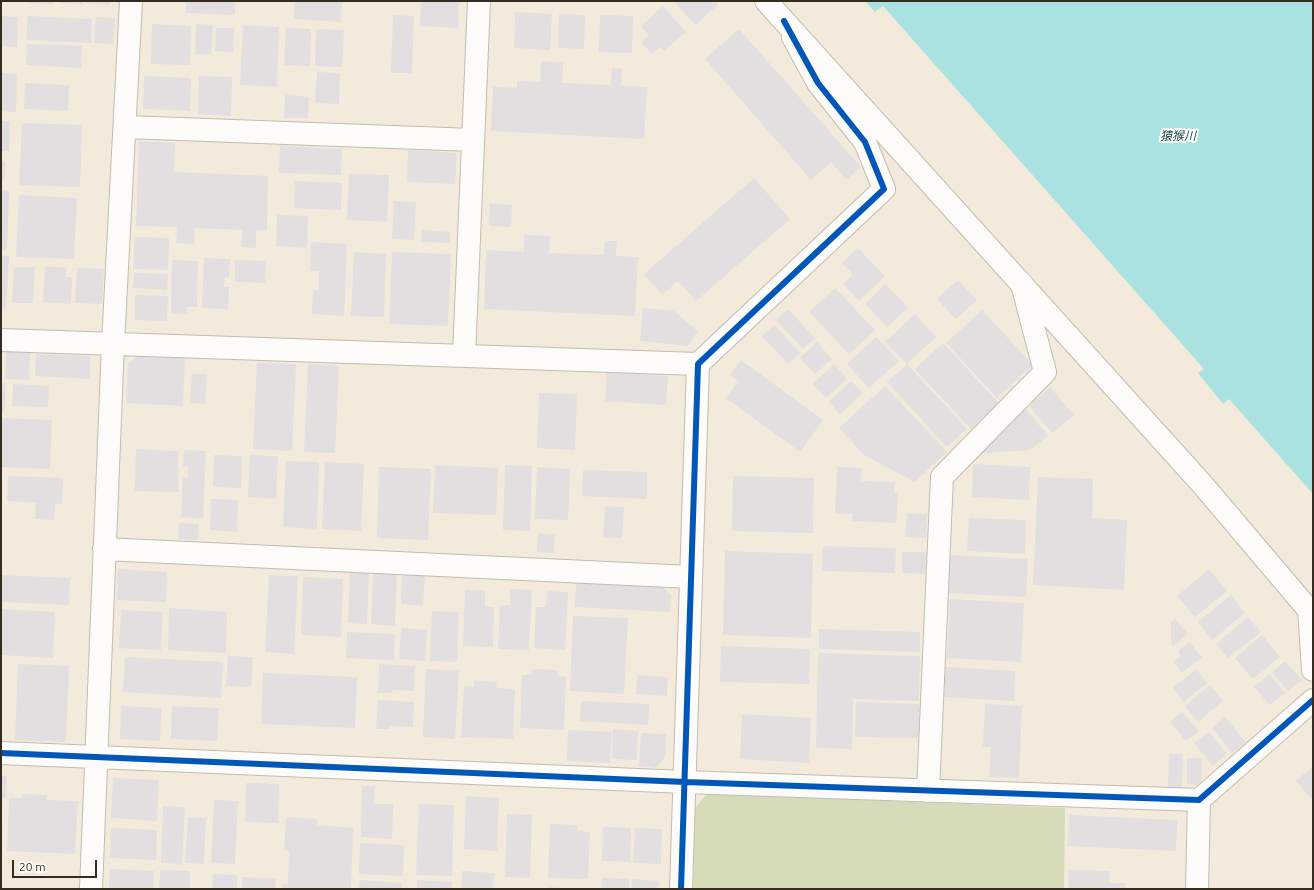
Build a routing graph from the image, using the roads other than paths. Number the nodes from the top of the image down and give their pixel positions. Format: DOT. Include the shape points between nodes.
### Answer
graph roads {
  1 [pos="132,1"];
  2 [pos="479,1"];
  3 [pos="766,1"];
  4 [pos="784,20"];
  5 [pos="126,127"];
  6 [pos="474,140"];
  7 [pos="1022,284"];
  8 [pos="1,340"];
  9 [pos="113,344"];
  10 [pos="464,356"];
  11 [pos="698,364"];
  12 [pos="104,549"];
  13 [pos="691,577"];
  14 [pos="1311,611"];
  15 [pos="1313,670"];
  16 [pos="1313,700"];
  17 [pos="1,752"];
  18 [pos="97,756"];
  19 [pos="686,782"];
  20 [pos="928,790"];
  21 [pos="1199,800"];
  22 [pos="91,889"];
  23 [pos="681,889"];
  24 [pos="1197,889"];
  1 -- 5 [label="street"];
  2 -- 6 [label="street"];
  3 -- 4 [label="street"];
  4 -- 7 [label="street"];
  4 -- 11 [label="street" via="818,83 865,142 884,189"];
  5 -- 6 [label="street"];
  5 -- 9 [label="street"];
  6 -- 10 [label="street"];
  7 -- 14 [label="street" via="1202,484"];
  7 -- 20 [label="street" via="1045,372 942,477"];
  8 -- 9 [label="street"];
  9 -- 10 [label="street"];
  9 -- 12 [label="street"];
  10 -- 11 [label="street"];
  11 -- 13 [label="street"];
  12 -- 13 [label="street"];
  12 -- 18 [label="street"];
  13 -- 19 [label="street"];
  14 -- 15 [label="street"];
  16 -- 21 [label="street"];
  17 -- 18 [label="street"];
  18 -- 19 [label="street"];
  18 -- 22 [label="street"];
  19 -- 20 [label="street"];
  19 -- 23 [label="street"];
  20 -- 21 [label="street"];
  21 -- 24 [label="street"];
}
